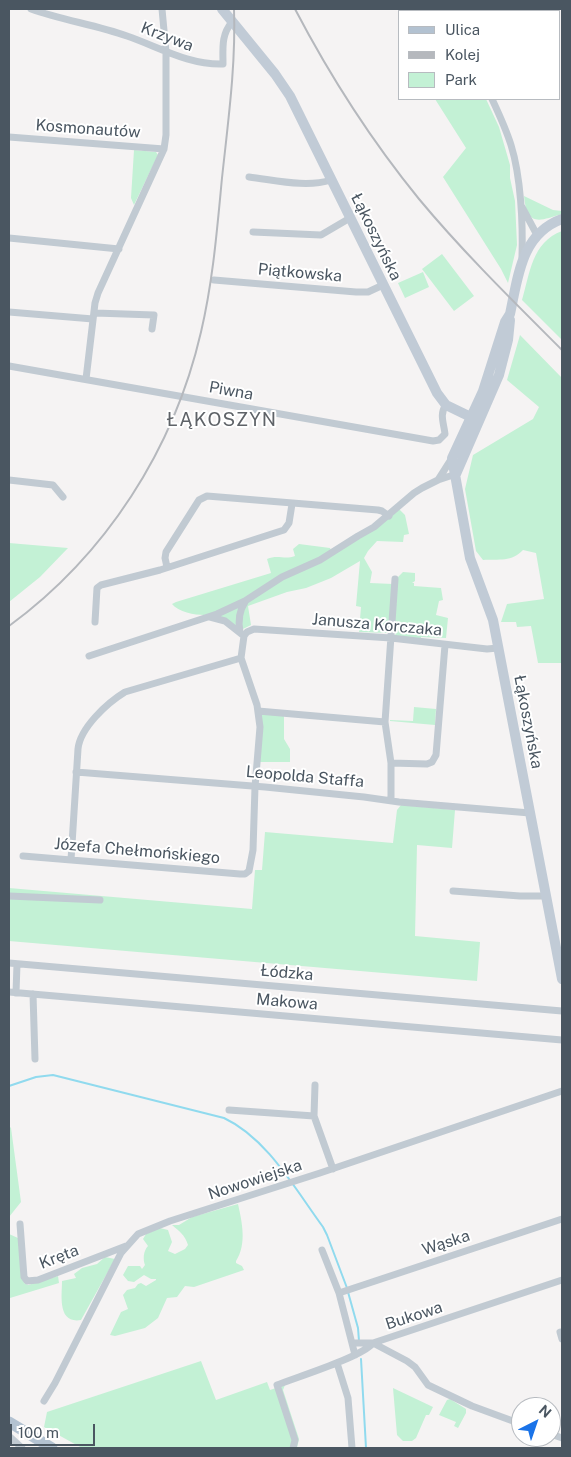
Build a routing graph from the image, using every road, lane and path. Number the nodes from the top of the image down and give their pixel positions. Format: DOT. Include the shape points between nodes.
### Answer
graph roads {
  1 [pos="31,9"];
  2 [pos="162,9"];
  3 [pos="222,9"];
  4 [pos="232,22"];
  5 [pos="166,52"];
  6 [pos="492,100"];
  7 [pos="9,137"];
  8 [pos="164,149"];
  9 [pos="249,177"];
  10 [pos="331,180"];
  11 [pos="519,194"];
  12 [pos="350,218"];
  13 [pos="527,218"];
  14 [pos="562,219"];
  15 [pos="548,226"];
  16 [pos="522,227"];
  17 [pos="253,232"];
  18 [pos="538,235"];
  19 [pos="9,238"];
  20 [pos="119,249"];
  21 [pos="522,260"];
  22 [pos="214,280"];
  23 [pos="383,285"];
  24 [pos="9,312"];
  25 [pos="94,316"];
  26 [pos="152,329"];
  27 [pos="9,366"];
  28 [pos="86,379"];
  29 [pos="446,405"];
  30 [pos="475,420"];
  31 [pos="452,458"];
  32 [pos="442,473"];
  33 [pos="456,474"];
  34 [pos="9,480"];
  35 [pos="438,480"];
  36 [pos="63,497"];
  37 [pos="292,504"];
  38 [pos="389,516"];
  39 [pos="167,567"];
  40 [pos="395,579"];
  41 [pos="245,601"];
  42 [pos="209,616"];
  43 [pos="95,622"];
  44 [pos="242,634"];
  45 [pos="391,638"];
  46 [pos="445,645"];
  47 [pos="498,648"];
  48 [pos="89,656"];
  49 [pos="242,658"];
  50 [pos="258,711"];
  51 [pos="385,722"];
  52 [pos="391,762"];
  53 [pos="76,772"];
  54 [pos="255,787"];
  55 [pos="391,800"];
  56 [pos="530,813"];
  57 [pos="23,856"];
  58 [pos="71,860"];
  59 [pos="453,891"];
  60 [pos="9,896"];
  61 [pos="546,896"];
  62 [pos="100,900"];
  63 [pos="9,963"];
  64 [pos="18,964"];
  65 [pos="562,979"];
  66 [pos="12,992"];
  67 [pos="32,994"];
  68 [pos="562,1011"];
  69 [pos="562,1040"];
  70 [pos="35,1059"];
  71 [pos="315,1085"];
  72 [pos="562,1091"];
  73 [pos="230,1110"];
  74 [pos="314,1116"];
  75 [pos="333,1169"];
  76 [pos="562,1219"];
  77 [pos="20,1224"];
  78 [pos="126,1246"];
  79 [pos="322,1250"];
  80 [pos="562,1280"];
  81 [pos="339,1293"];
  82 [pos="560,1332"];
  83 [pos="562,1339"];
  84 [pos="352,1343"];
  85 [pos="373,1343"];
  86 [pos="355,1355"];
  87 [pos="336,1363"];
  88 [pos="44,1400"];
  89 [pos="511,1420"];
  90 [pos="9,1422"];
  91 [pos="9,1436"];
  92 [pos="22,1448"];
  93 [pos="52,1448"];
  94 [pos="293,1448"];
  95 [pos="352,1448"];
  1 -- 5 [label="street, Krzywa" via="127,36"];
  2 -- 5 [label="street"];
  3 -- 4 [label="street, Łąkoszyńska"];
  4 -- 5 [label="street, Krzywa" via="223,38 223,64 193,62"];
  4 -- 10 [label="street, Łąkoszyńska" via="290,96"];
  5 -- 8 [label="street"];
  6 -- 11 [label="street" via="511,144"];
  7 -- 8 [label="street, Kosmonautów"];
  8 -- 20 [label="street"];
  9 -- 10 [label="street" via="308,184"];
  10 -- 12 [label="street, Łąkoszyńska"];
  11 -- 13 [label="street"];
  11 -- 16 [label="street"];
  12 -- 17 [label="street" via="321,235"];
  12 -- 23 [label="street, Łąkoszyńska"];
  13 -- 15 [label="street"];
  13 -- 18 [label="street"];
  14 -- 15 [label="street"];
  15 -- 18 [label="street"];
  16 -- 18 [label="street"];
  16 -- 21 [label="street"];
  18 -- 21 [label="street"];
  19 -- 20 [label="street"];
  20 -- 25 [label="street" via="98,293"];
  21 -- 30 [label="street" via="499,375"];
  22 -- 23 [label="street, Piątkowska" via="356,292 368,292"];
  23 -- 29 [label="street, Łąkoszyńska" via="436,393"];
  24 -- 25 [label="street"];
  25 -- 26 [label="street" via="154,315"];
  25 -- 28 [label="street"];
  27 -- 28 [label="street, Piwna"];
  28 -- 29 [label="street, Piwna" via="433,441 445,434 442,417"];
  29 -- 30 [label="street, Łąkoszyńska"];
  30 -- 31 [label="street"];
  30 -- 33 [label="street"];
  31 -- 32 [label="street"];
  31 -- 33 [label="street, Łąkoszyńska"];
  32 -- 33 [label="street" via="450,471"];
  32 -- 35 [label="street"];
  33 -- 35 [label="street"];
  33 -- 47 [label="street, Łąkoszyńska" via="470,558 493,621"];
  34 -- 36 [label="street" via="53,485"];
  35 -- 38 [label="street" via="414,493"];
  37 -- 38 [label="street" via="378,510"];
  37 -- 39 [label="street" via="289,523 284,530"];
  37 -- 39 [label="street" via="207,496 199,500 166,552"];
  38 -- 41 [label="street" via="320,560 282,577"];
  39 -- 43 [label="street" via="97,588"];
  40 -- 45 [label="street"];
  41 -- 42 [label="street"];
  41 -- 44 [label="street" via="238,623"];
  42 -- 44 [label="street" via="225,621"];
  42 -- 48 [label="street"];
  44 -- 45 [label="street, Janusza Korczaka" via="254,629"];
  44 -- 49 [label="street"];
  45 -- 46 [label="street, Janusza Korczaka"];
  45 -- 51 [label="street"];
  46 -- 47 [label="street, Janusza Korczaka"];
  46 -- 52 [label="street" via="436,755 427,764"];
  47 -- 56 [label="street, Łąkoszyńska"];
  49 -- 50 [label="street"];
  49 -- 53 [label="street" via="125,692 113,700 80,737"];
  50 -- 51 [label="street"];
  50 -- 54 [label="street" via="260,727"];
  51 -- 52 [label="street"];
  52 -- 55 [label="street"];
  53 -- 54 [label="street, Leopolda Staffa"];
  53 -- 58 [label="street"];
  54 -- 55 [label="street, Leopolda Staffa"];
  54 -- 58 [label="street, Józefa Chełmońskiego" via="253,850 249,871 245,874"];
  55 -- 56 [label="street, Leopolda Staffa"];
  56 -- 61 [label="street, Łąkoszyńska"];
  57 -- 58 [label="street, Józefa Chełmońskiego"];
  59 -- 61 [label="street"];
  60 -- 62 [label="street"];
  61 -- 65 [label="street, Łąkoszyńska"];
  63 -- 64 [label="street, Łódzka"];
  64 -- 66 [label="street"];
  64 -- 68 [label="street, Łódzka"];
  66 -- 67 [label="street, Makowa"];
  67 -- 69 [label="street, Makowa"];
  67 -- 70 [label="street"];
  71 -- 74 [label="street"];
  72 -- 75 [label="street, Nowowiejska"];
  73 -- 74 [label="street"];
  74 -- 75 [label="street"];
  75 -- 78 [label="street, Nowowiejska" via="146,1230"];
  76 -- 81 [label="street, Wąska"];
  77 -- 78 [label="street, Kręta" via="27,1281 38,1280"];
  78 -- 88 [label="street, Nowowiejska"];
  79 -- 81 [label="street"];
  80 -- 85 [label="street, Bukowa"];
  81 -- 84 [label="street"];
  82 -- 83 [label="street"];
  84 -- 85 [label="street"];
  84 -- 86 [label="street"];
  85 -- 86 [label="street, Bukowa"];
  85 -- 89 [label="street" via="408,1360 428,1385"];
  86 -- 87 [label="street, Bukowa"];
  87 -- 94 [label="street, Bukowa" via="277,1385 295,1440"];
  87 -- 95 [label="street" via="348,1398"];
  90 -- 93 [label="main road"];
  91 -- 92 [label="street"];
}
